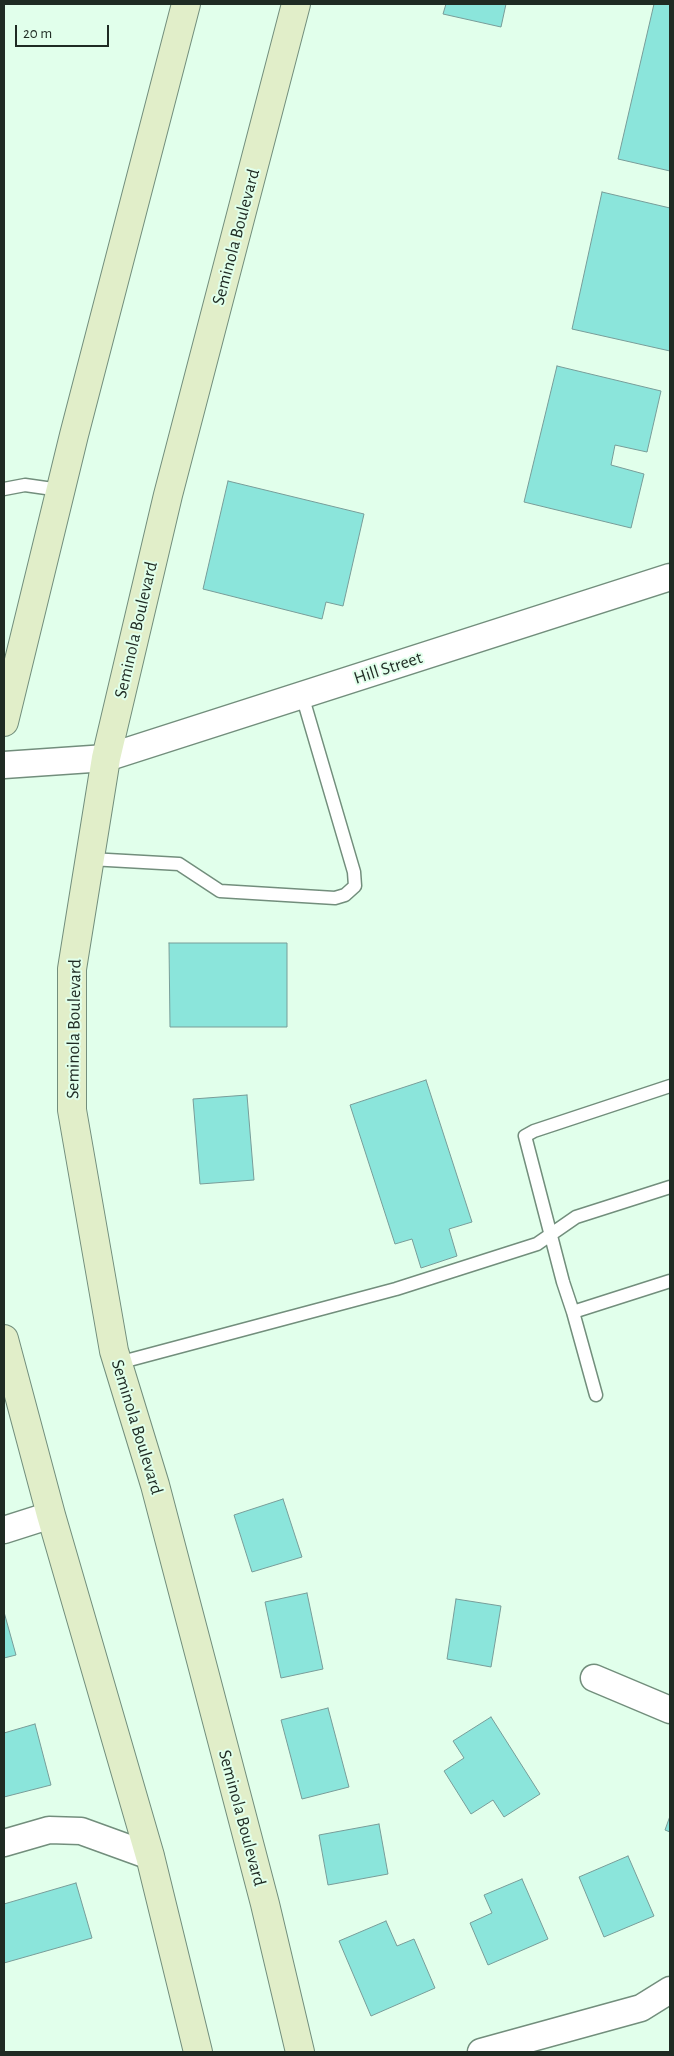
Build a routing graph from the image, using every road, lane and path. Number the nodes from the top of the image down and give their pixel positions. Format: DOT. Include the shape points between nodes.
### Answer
graph roads {
  1 [pos="186,4"];
  2 [pos="296,4"];
  3 [pos="4,489"];
  4 [pos="60,490"];
  5 [pos="670,576"];
  6 [pos="302,695"];
  7 [pos="4,722"];
  8 [pos="106,758"];
  9 [pos="4,765"];
  10 [pos="90,859"];
  11 [pos="670,1086"];
  12 [pos="670,1187"];
  13 [pos="552,1235"];
  14 [pos="670,1281"];
  15 [pos="573,1312"];
  16 [pos="4,1339"];
  17 [pos="118,1363"];
  18 [pos="596,1395"];
  19 [pos="52,1515"];
  20 [pos="4,1530"];
  21 [pos="594,1678"];
  22 [pos="670,1710"];
  23 [pos="4,1843"];
  24 [pos="150,1856"];
  25 [pos="670,1990"];
  26 [pos="198,2052"];
  27 [pos="300,2052"];
  28 [pos="481,2052"];
  1 -- 4 [label="main road"];
  2 -- 8 [label="main road, Seminola Boulevard" via="168,494"];
  3 -- 4 [label="lane" via="25,485"];
  4 -- 7 [label="main road"];
  5 -- 6 [label="street, Hill Street"];
  6 -- 8 [label="street, Hill Street"];
  6 -- 10 [label="lane" via="354,872 355,886 345,895 335,898 220,891 179,864"];
  8 -- 9 [label="street, Hill Street"];
  8 -- 10 [label="main road, Seminola Boulevard"];
  10 -- 17 [label="main road, Seminola Boulevard" via="72,969 72,1110"];
  11 -- 13 [label="lane" via="525,1136"];
  12 -- 13 [label="lane" via="576,1217"];
  13 -- 15 [label="lane"];
  13 -- 17 [label="lane" via="537,1244 396,1289"];
  14 -- 15 [label="lane"];
  15 -- 18 [label="lane"];
  16 -- 19 [label="main road"];
  17 -- 27 [label="main road, Seminola Boulevard" via="155,1485"];
  19 -- 20 [label="street"];
  19 -- 24 [label="main road"];
  21 -- 22 [label="street"];
  23 -- 24 [label="street" via="49,1830 81,1831"];
  24 -- 26 [label="main road"];
  25 -- 28 [label="street" via="641,2008"];
}
